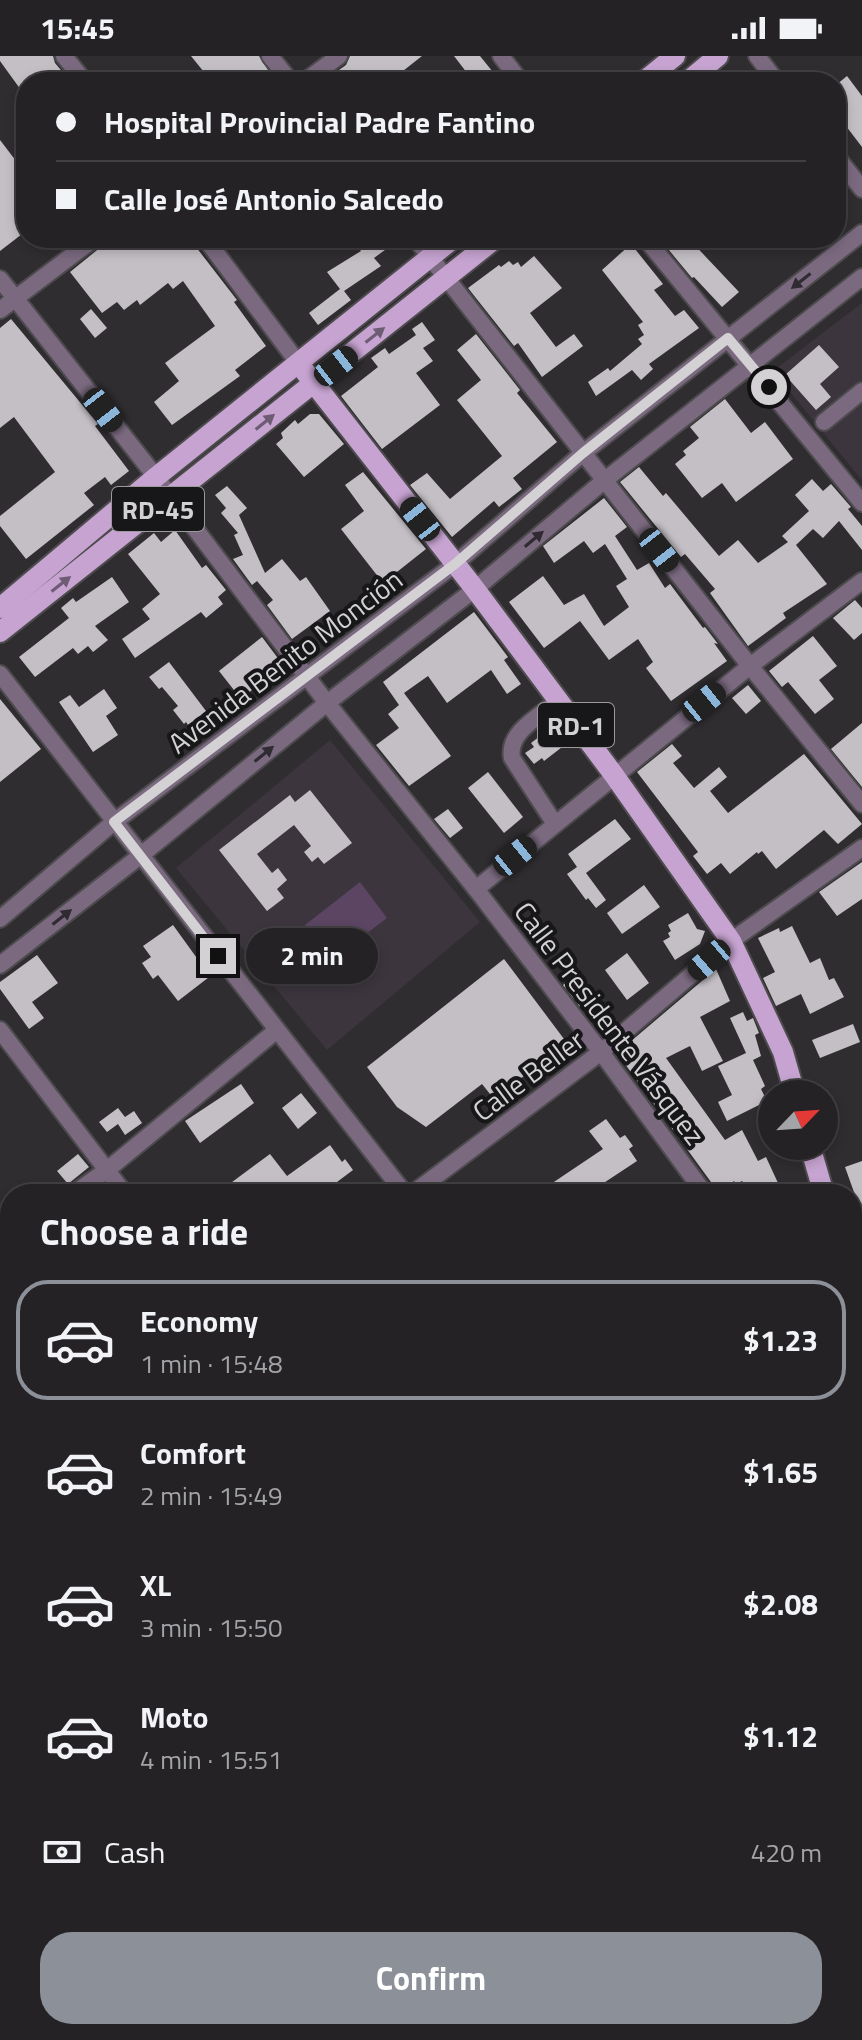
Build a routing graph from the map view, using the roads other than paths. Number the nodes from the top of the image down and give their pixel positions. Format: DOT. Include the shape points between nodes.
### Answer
graph roads {
  1 [pos="64,56"];
  2 [pos="270,56"];
  3 [pos="339,56"];
  4 [pos="501,56"];
  5 [pos="675,56"];
  6 [pos="718,56"];
  7 [pos="757,56"];
  8 [pos="77,72"];
  9 [pos="283,72"];
  10 [pos="317,72"];
  11 [pos="513,72"];
  12 [pos="655,72"];
  13 [pos="699,72"];
  14 [pos="769,72"];
  15 [pos="846,169"];
  16 [pos="862,189"];
  17 [pos="862,233"];
  18 [pos="846,246"];
  19 [pos="82,248"];
  20 [pos="212,248"];
  21 [pos="422,248"];
  22 [pos="442,248"];
  23 [pos="484,248"];
  24 [pos="653,248"];
  25 [pos="843,248"];
  26 [pos="430,258"];
  27 [pos="447,278"];
  28 [pos="0,279"];
  29 [pos="859,284"];
  30 [pos="16,298"];
  31 [pos="0,310"];
  32 [pos="728,338"];
  33 [pos="299,364"];
  34 [pos="751,364"];
  35 [pos="314,383"];
  36 [pos="862,391"];
  37 [pos="824,422"];
  38 [pos="583,453"];
  39 [pos="156,477"];
  40 [pos="605,480"];
  41 [pos="171,498"];
  42 [pos="862,503"];
  43 [pos="455,564"];
  44 [pos="862,581"];
  45 [pos="475,589"];
  46 [pos="0,608"];
  47 [pos="0,632"];
  48 [pos="750,666"];
  49 [pos="0,674"];
  50 [pos="308,675"];
  51 [pos="558,701"];
  52 [pos="327,703"];
  53 [pos="614,775"];
  54 [pos="862,804"];
  55 [pos="114,822"];
  56 [pos="555,824"];
  57 [pos="862,848"];
  58 [pos="140,856"];
  59 [pos="476,889"];
  60 [pos="0,919"];
  61 [pos="731,941"];
  62 [pos="0,965"];
  63 [pos="0,1030"];
  64 [pos="277,1030"];
  65 [pos="601,1052"];
  66 [pos="791,1080"];
  67 [pos="814,1160"];
  68 [pos="107,1170"];
  69 [pos="87,1184"];
  70 [pos="118,1184"];
  71 [pos="397,1184"];
  72 [pos="425,1184"];
  73 [pos="698,1184"];
  74 [pos="821,1184"];
  1 -- 8 [label="street"];
  2 -- 9 [label="street"];
  3 -- 10 [label="street"];
  4 -- 11 [label="street"];
  5 -- 12 [label="main road"];
  6 -- 13 [label="main road"];
  7 -- 14 [label="street"];
  15 -- 16 [label="street"];
  17 -- 18 [label="street, Avenida Benito Monción, one-way"];
  19 -- 30 [label="street"];
  20 -- 33 [label="street, RD-1"];
  21 -- 26 [label="street"];
  22 -- 26 [label="main road, RD-45"];
  23 -- 27 [label="main road, RD-45"];
  24 -- 32 [label="street"];
  25 -- 32 [label="street, Avenida Benito Monción, one-way"];
  26 -- 27 [label="street"];
  26 -- 33 [label="main road, RD-45"];
  35 -- 27 [label="main road, RD-45, one-way"];
  27 -- 38 [label="street"];
  28 -- 30 [label="street, Calle Presidente Vásquez"];
  29 -- 34 [label="street, Avenida Benito Monción"];
  30 -- 31 [label="street"];
  30 -- 39 [label="street, Calle Presidente Vásquez"];
  32 -- 34 [label="street"];
  32 -- 38 [label="street, Avenida Benito Monción"];
  33 -- 35 [label="main road, RD-1"];
  33 -- 39 [label="main road, RD-45"];
  34 -- 40 [label="street, Avenida Benito Monción"];
  34 -- 42 [label="street"];
  41 -- 35 [label="main road, RD-45, one-way"];
  35 -- 43 [label="main road, RD-1"];
  36 -- 37 [label="street"];
  38 -- 40 [label="street"];
  38 -- 43 [label="street, Avenida Benito Monción"];
  39 -- 41 [label="street, Calle Presidente Vásquez"];
  39 -- 46 [label="main road, RD-45"];
  45 -- 40 [label="street, Avenida Benito Monción, one-way"];
  40 -- 48 [label="street"];
  47 -- 41 [label="main road, RD-45, one-way"];
  41 -- 50 [label="street, Calle Presidente Vásquez"];
  43 -- 45 [label="main road, RD-1"];
  43 -- 50 [label="street, Avenida Benito Monción"];
  44 -- 48 [label="street"];
  45 -- 51 [label="main road, RD-1"];
  45 -- 52 [label="street, Avenida Benito Monción"];
  48 -- 53 [label="street"];
  48 -- 54 [label="street"];
  49 -- 55 [label="street"];
  50 -- 52 [label="street, Calle Presidente Vásquez"];
  50 -- 55 [label="street, Avenida Benito Monción"];
  51 -- 53 [label="main road, RD-1"];
  51 -- 56 [label="street" via="514,738 510,750"];
  58 -- 52 [label="street, Avenida Benito Monción, one-way"];
  52 -- 59 [label="street, Calle Presidente Vásquez"];
  53 -- 56 [label="street"];
  53 -- 61 [label="main road, RD-1"];
  55 -- 58 [label="street"];
  55 -- 60 [label="street, Avenida Benito Monción"];
  56 -- 59 [label="street"];
  57 -- 61 [label="street, Calle Beller"];
  62 -- 58 [label="street, Avenida Benito Monción, one-way"];
  58 -- 64 [label="street"];
  59 -- 65 [label="street, Calle Presidente Vásquez"];
  61 -- 65 [label="street, Calle Beller"];
  61 -- 66 [label="main road, RD-1"];
  63 -- 68 [label="street"];
  64 -- 68 [label="street"];
  64 -- 71 [label="street"];
  65 -- 72 [label="street, Calle Beller"];
  65 -- 73 [label="street, Calle Presidente Vásquez"];
  67 -- 74 [label="main road"];
  68 -- 69 [label="street"];
  68 -- 70 [label="street"];
}
